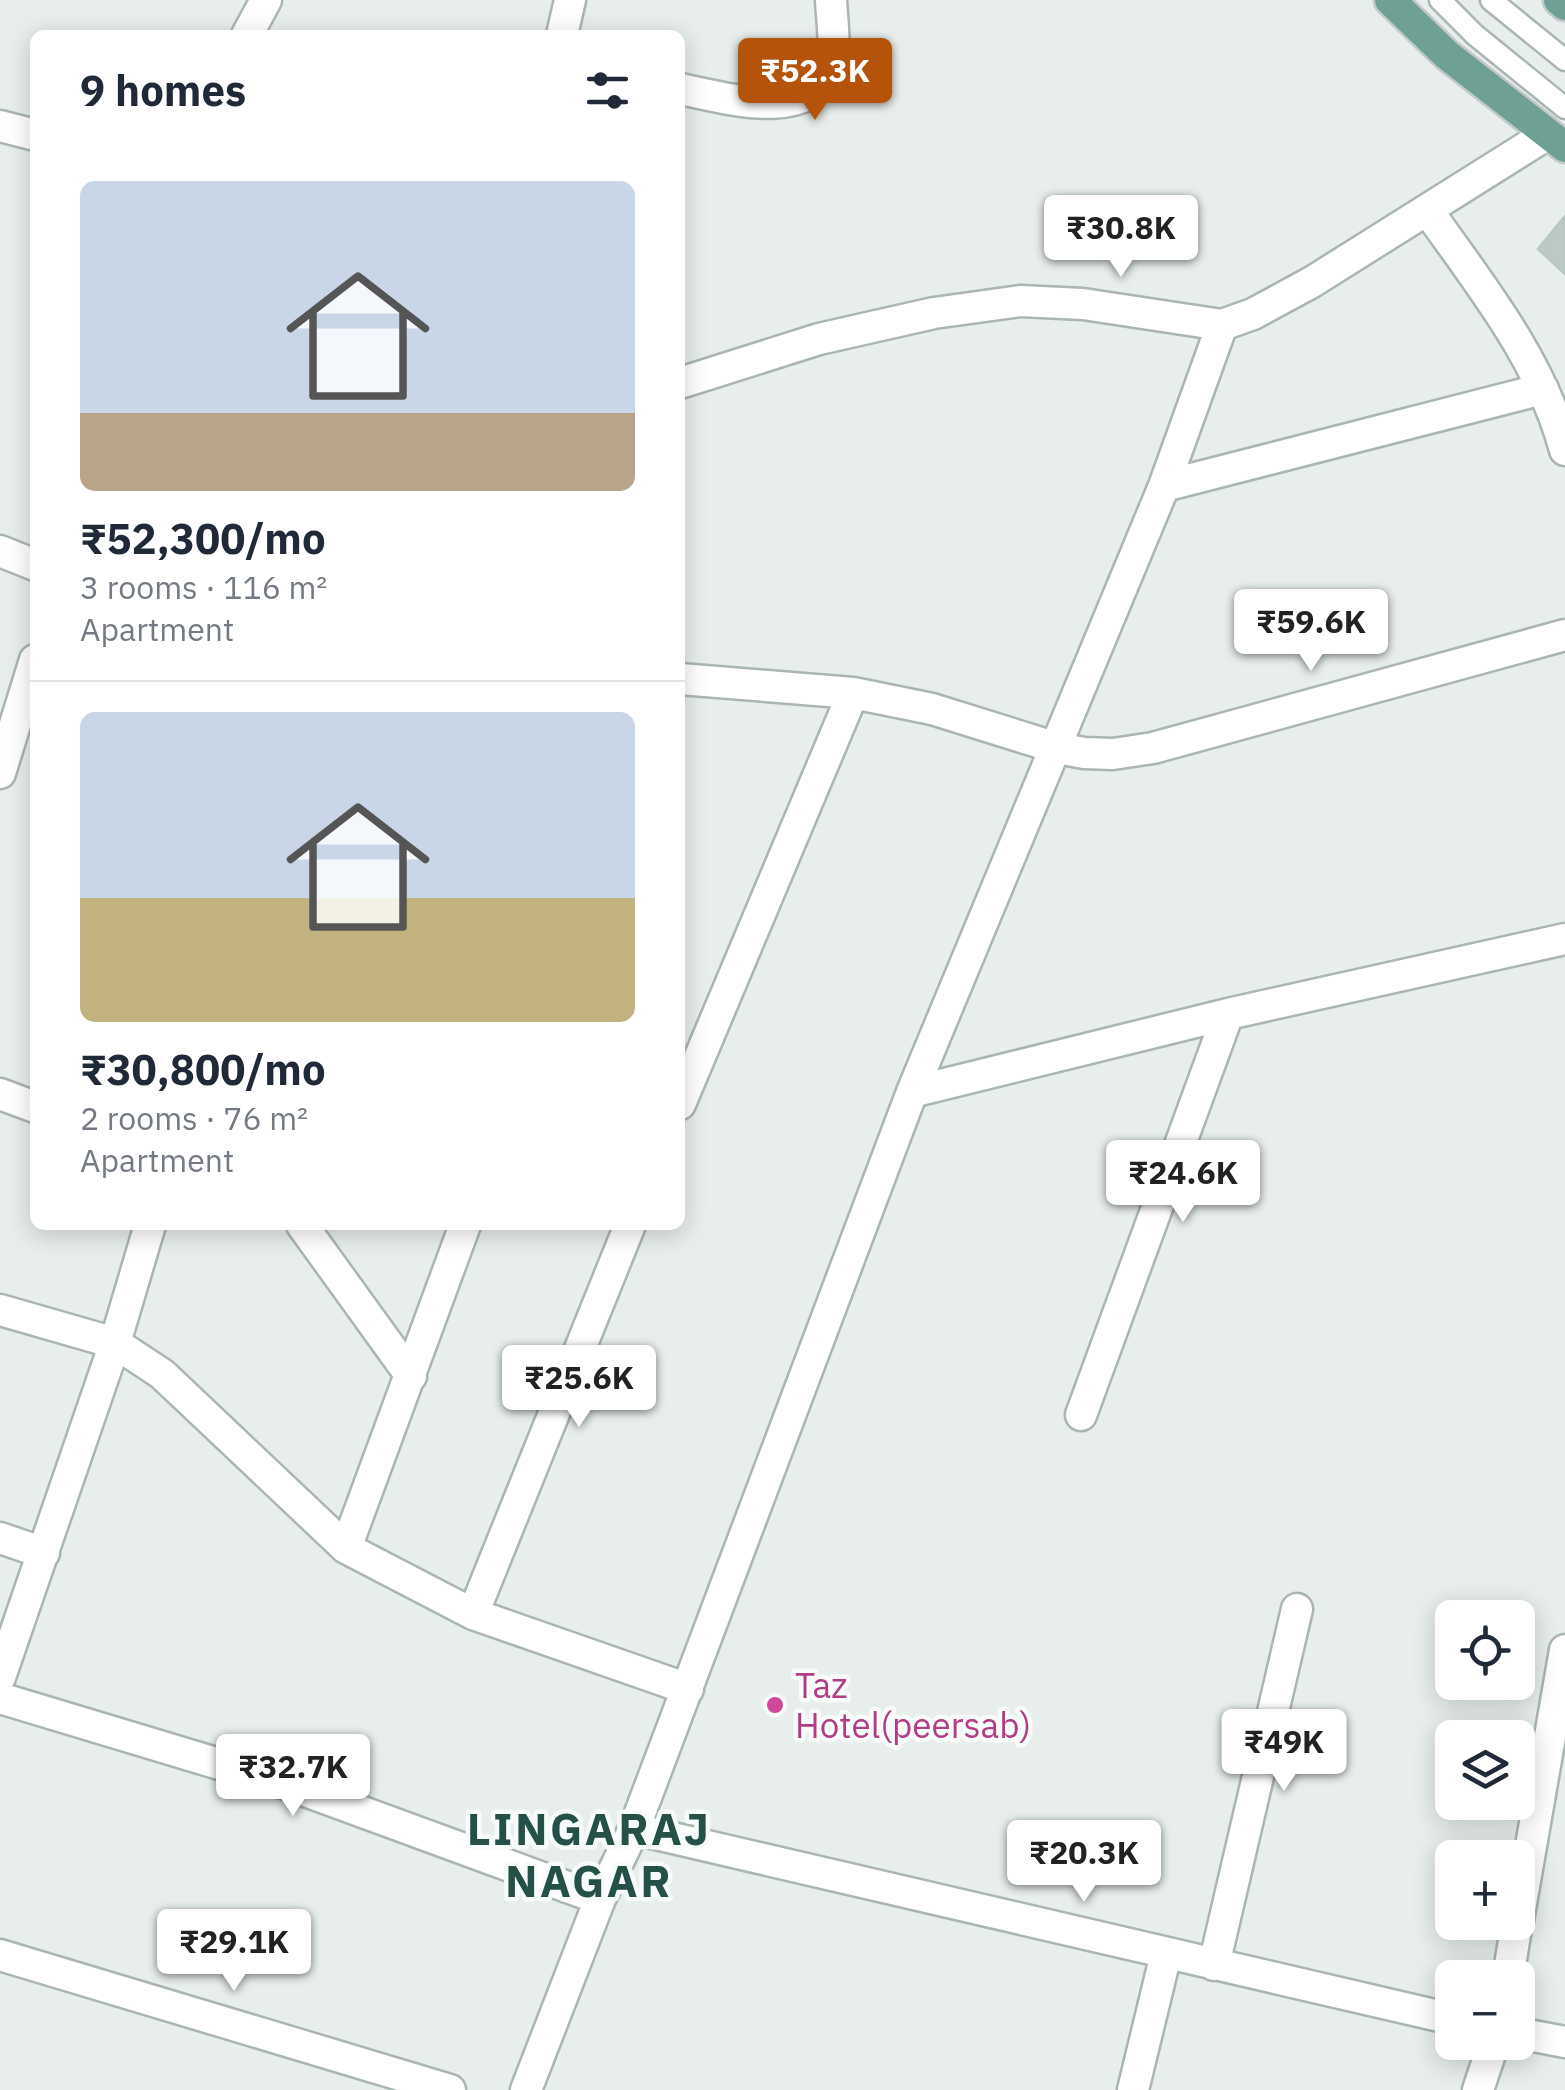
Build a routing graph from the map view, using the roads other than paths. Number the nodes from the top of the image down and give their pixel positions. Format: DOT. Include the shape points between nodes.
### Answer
graph roads {
  1 [pos="266,0"];
  2 [pos="570,0"];
  3 [pos="831,0"];
  4 [pos="1390,0"];
  5 [pos="1440,0"];
  6 [pos="1491,0"];
  7 [pos="1559,0"];
  8 [pos="1565,5"];
  9 [pos="249,30"];
  10 [pos="563,30"];
  11 [pos="1565,60"];
  12 [pos="685,90"];
  13 [pos="1565,108"];
  14 [pos="0,126"];
  15 [pos="30,134"];
  16 [pos="1555,141"];
  17 [pos="1428,211"];
  18 [pos="1222,325"];
  19 [pos="685,381"];
  20 [pos="1543,388"];
  21 [pos="1565,450"];
  22 [pos="1164,486"];
  23 [pos="0,551"];
  24 [pos="30,563"];
  25 [pos="1565,635"];
  26 [pos="30,676"];
  27 [pos="685,679"];
  28 [pos="853,693"];
  29 [pos="1057,748"];
  30 [pos="0,773"];
  31 [pos="1565,939"];
  32 [pos="1228,1014"];
  33 [pos="685,1092"];
  34 [pos="912,1092"];
  35 [pos="0,1094"];
  36 [pos="30,1106"];
  37 [pos="149,1230"];
  38 [pos="306,1230"];
  39 [pos="463,1230"];
  40 [pos="628,1230"];
  41 [pos="0,1310"];
  42 [pos="115,1344"];
  43 [pos="410,1376"];
  44 [pos="1081,1415"];
  45 [pos="0,1538"];
  46 [pos="346,1548"];
  47 [pos="44,1554"];
  48 [pos="1297,1609"];
  49 [pos="474,1614"];
  50 [pos="1565,1650"];
  51 [pos="0,1677"];
  52 [pos="688,1689"];
  53 [pos="0,1698"];
  54 [pos="646,1832"];
  55 [pos="1531,1840"];
  56 [pos="600,1900"];
  57 [pos="1166,1954"];
  58 [pos="0,1956"];
  59 [pos="1214,1965"];
  60 [pos="1435,2015"];
  61 [pos="1535,2036"];
  62 [pos="1565,2042"];
  63 [pos="1488,2060"];
  64 [pos="450,2090"];
  65 [pos="526,2090"];
  66 [pos="1132,2090"];
  67 [pos="1478,2090"];
  1 -- 9 [label="street"];
  2 -- 10 [label="street"];
  3 -- 12 [label="street" via="833,54 820,85 804,96 767,104"];
  4 -- 16 [label="main road"];
  5 -- 13 [label="lane"];
  6 -- 11 [label="lane"];
  7 -- 8 [label="main road"];
  14 -- 15 [label="street"];
  16 -- 17 [label="street"];
  17 -- 18 [label="street" via="1297,290"];
  17 -- 20 [label="street"];
  18 -- 19 [label="street" via="1020,301 819,339"];
  18 -- 22 [label="street"];
  20 -- 21 [label="street"];
  20 -- 22 [label="street"];
  22 -- 29 [label="street"];
  23 -- 24 [label="street"];
  25 -- 29 [label="street" via="1153,748 1113,754"];
  26 -- 30 [label="street"];
  27 -- 28 [label="street"];
  28 -- 29 [label="street" via="932,709"];
  28 -- 33 [label="street"];
  29 -- 34 [label="street"];
  31 -- 32 [label="street"];
  32 -- 34 [label="street"];
  32 -- 44 [label="street"];
  34 -- 52 [label="street"];
  35 -- 36 [label="street"];
  37 -- 42 [label="street"];
  38 -- 43 [label="street"];
  39 -- 43 [label="street"];
  40 -- 49 [label="street"];
  41 -- 42 [label="street"];
  42 -- 46 [label="street" via="162,1374"];
  42 -- 47 [label="street"];
  43 -- 46 [label="street"];
  45 -- 47 [label="street"];
  46 -- 49 [label="street"];
  47 -- 51 [label="street"];
  48 -- 59 [label="street"];
  49 -- 52 [label="street"];
  50 -- 55 [label="street"];
  52 -- 54 [label="street"];
  53 -- 56 [label="street" via="289,1785"];
  54 -- 56 [label="street"];
  54 -- 57 [label="street"];
  56 -- 65 [label="street"];
  57 -- 59 [label="street"];
  57 -- 66 [label="street"];
  58 -- 64 [label="street"];
  59 -- 60 [label="street"];
  61 -- 62 [label="street"];
  63 -- 67 [label="street"];
}
